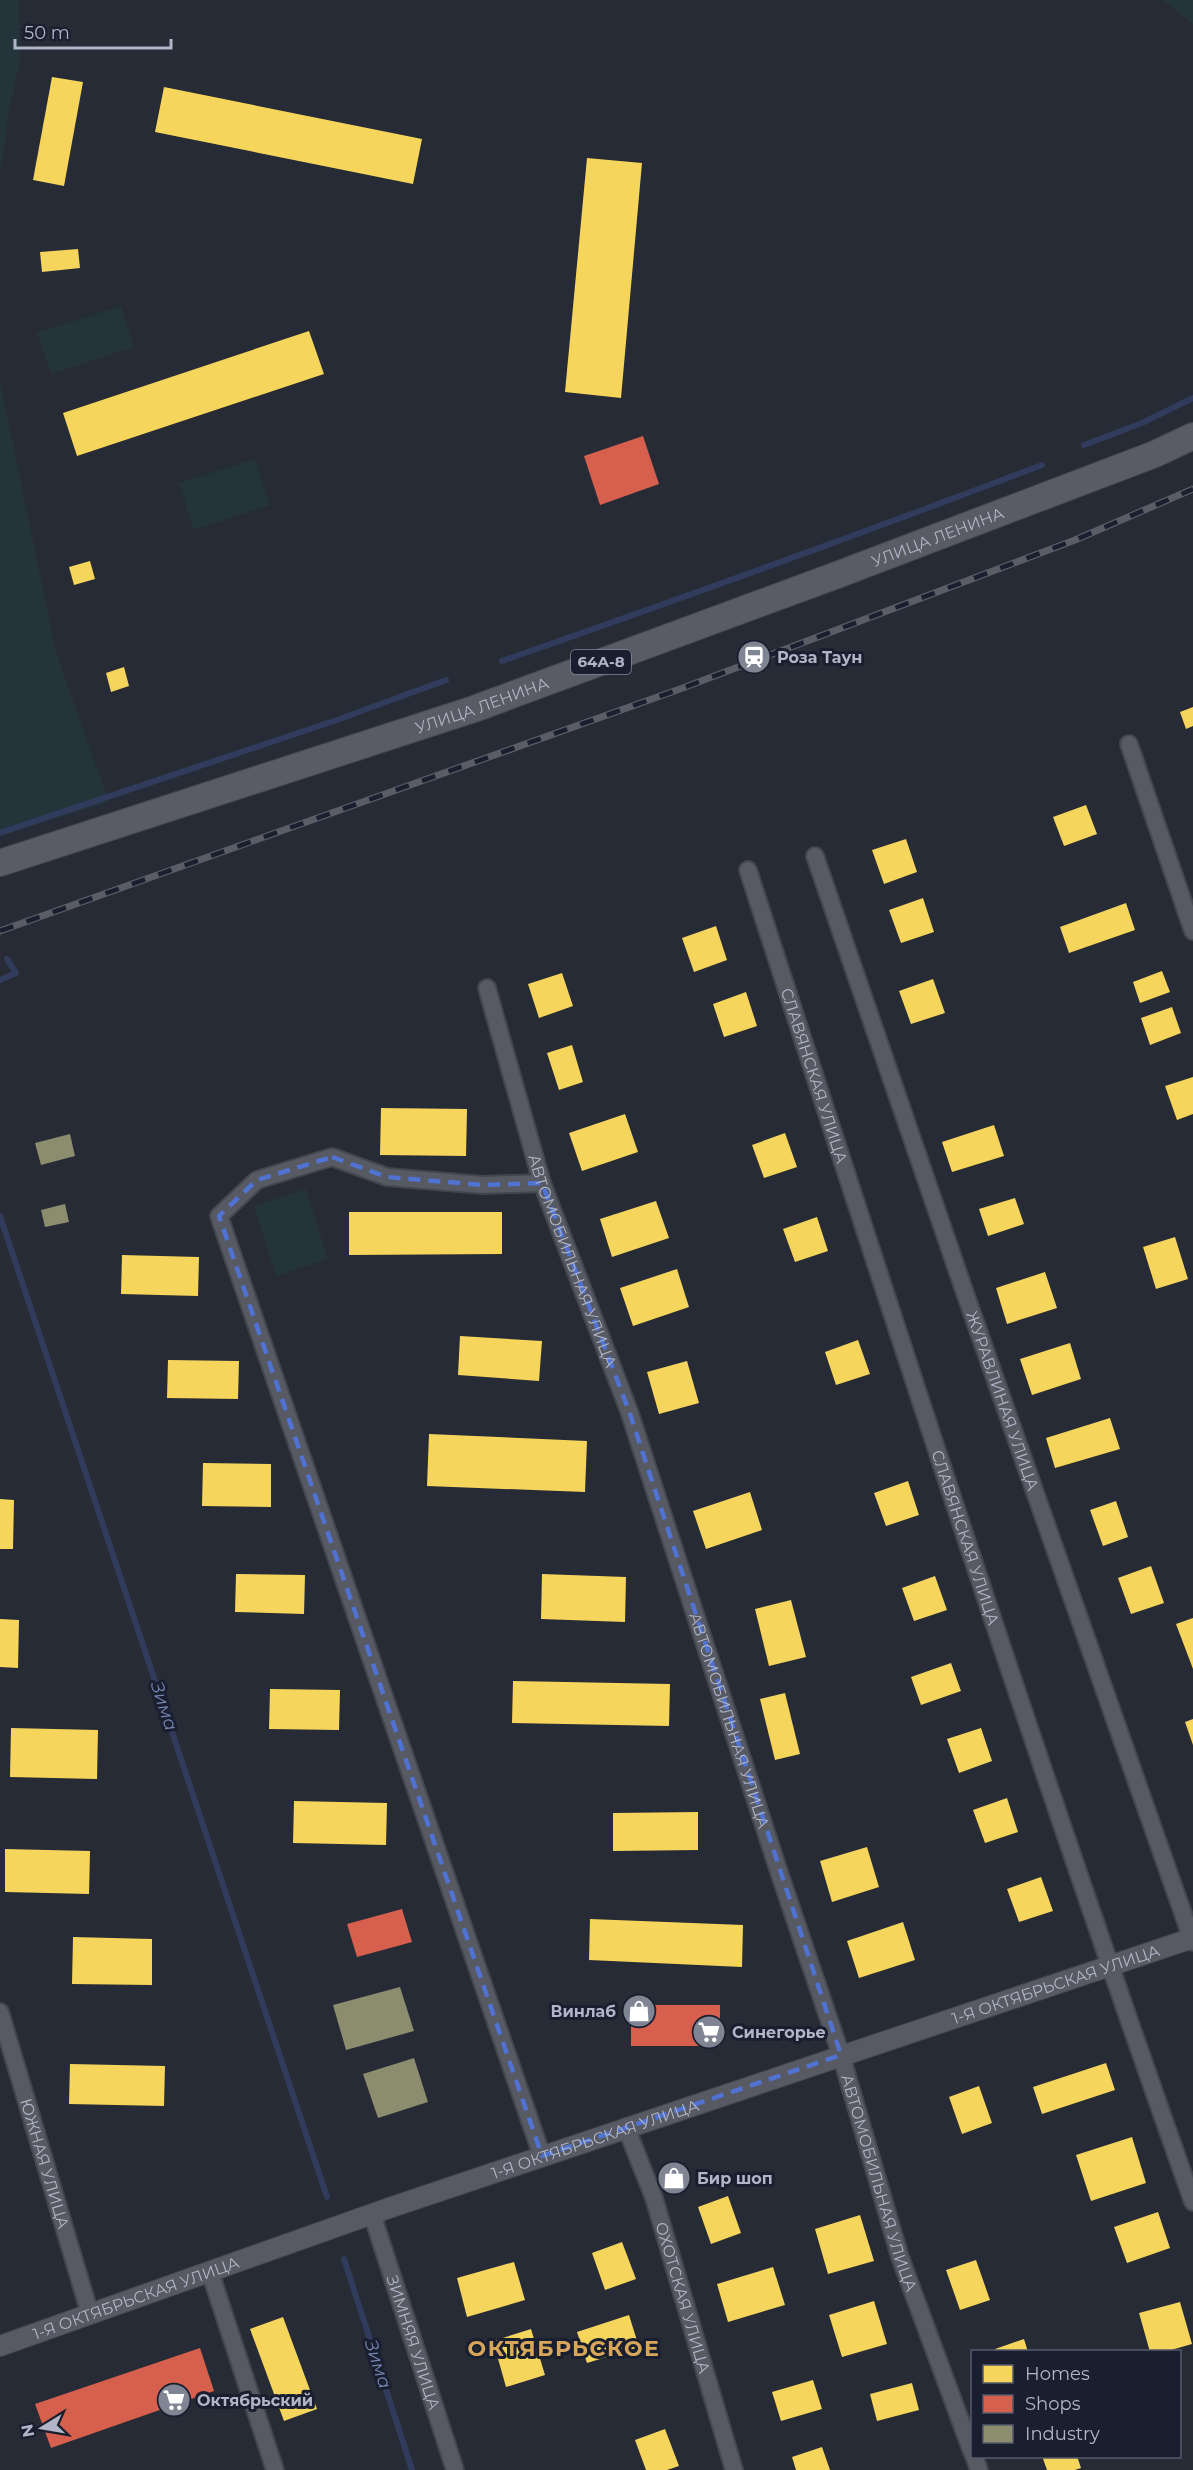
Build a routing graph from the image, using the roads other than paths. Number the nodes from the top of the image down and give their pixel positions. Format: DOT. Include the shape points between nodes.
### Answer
graph roads {
  1 [pos="1193,436"];
  2 [pos="1129,744"];
  3 [pos="815,856"];
  4 [pos="0,863"];
  5 [pos="748,870"];
  6 [pos="1193,930"];
  7 [pos="487,988"];
  8 [pos="542,1183"];
  9 [pos="1192,1939"];
  10 [pos="1109,1966"];
  11 [pos="0,2012"];
  12 [pos="841,2055"];
  13 [pos="626,2127"];
  14 [pos="542,2156"];
  15 [pos="1193,2202"];
  16 [pos="372,2214"];
  17 [pos="210,2272"];
  18 [pos="90,2314"];
  19 [pos="0,2346"];
  20 [pos="971,2449"];
  21 [pos="275,2470"];
  22 [pos="455,2470"];
  23 [pos="734,2470"];
  1 -- 4 [label="main road, УЛИЦА ЛЕНИНА / 64А-8" via="848,571 474,709"];
  2 -- 6 [label="street"];
  3 -- 9 [label="street, ЖУРАВЛИНАЯ УЛИЦА" via="1029,1480"];
  5 -- 10 [label="street, СЛАВЯНСКАЯ УЛИЦА" via="917,1394"];
  7 -- 8 [label="street, АВТОМОБИЛЬНАЯ УЛИЦА"];
  8 -- 12 [label="street, АВТОМОБИЛЬНАЯ УЛИЦА" via="629,1411"];
  8 -- 14 [label="street" via="483,1185 387,1177 332,1157 257,1180 219,1216"];
  9 -- 10 [label="street, 1-Я ОКТЯБРЬСКАЯ УЛИЦА"];
  10 -- 12 [label="street, 1-Я ОКТЯБРЬСКАЯ УЛИЦА"];
  10 -- 15 [label="street, СЛАВЯНСКАЯ УЛИЦА"];
  11 -- 18 [label="street, ЮЖНАЯ УЛИЦА"];
  12 -- 13 [label="street, 1-Я ОКТЯБРЬСКАЯ УЛИЦА"];
  12 -- 20 [label="street, АВТОМОБИЛЬНАЯ УЛИЦА" via="900,2258"];
  13 -- 14 [label="street, 1-Я ОКТЯБРЬСКАЯ УЛИЦА"];
  13 -- 23 [label="street, ОХОТСКАЯ УЛИЦА" via="654,2198"];
  14 -- 16 [label="street, 1-Я ОКТЯБРЬСКАЯ УЛИЦА"];
  16 -- 17 [label="street, 1-Я ОКТЯБРЬСКАЯ УЛИЦА"];
  16 -- 22 [label="street, ЗИМНЯЯ УЛИЦА"];
  17 -- 18 [label="street, 1-Я ОКТЯБРЬСКАЯ УЛИЦА"];
  17 -- 21 [label="street"];
  18 -- 19 [label="street, 1-Я ОКТЯБРЬСКАЯ УЛИЦА"];
}
